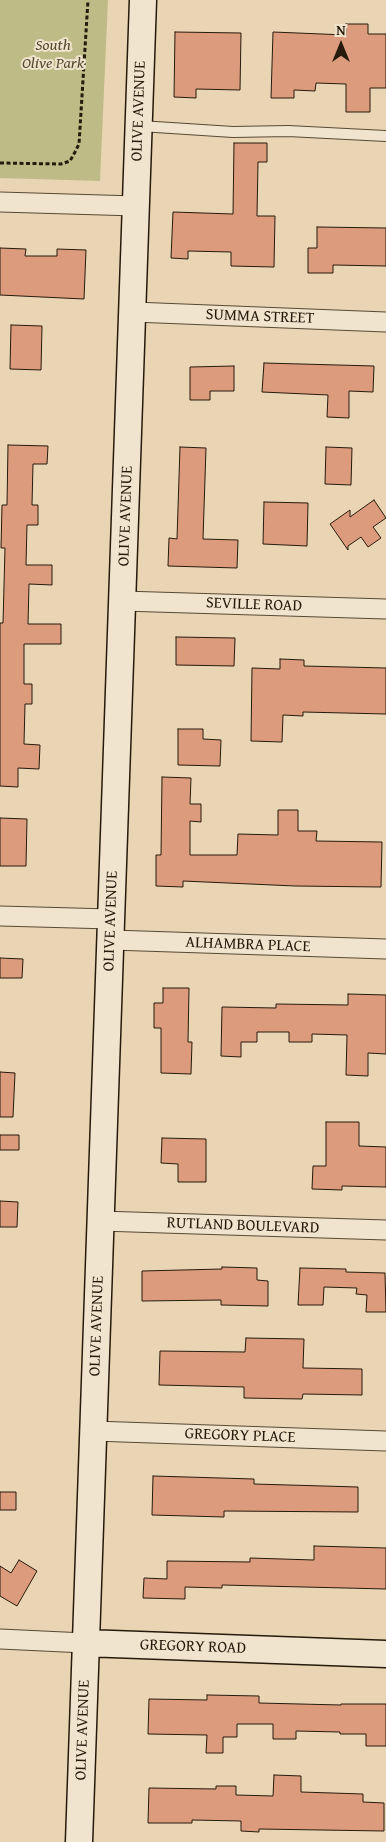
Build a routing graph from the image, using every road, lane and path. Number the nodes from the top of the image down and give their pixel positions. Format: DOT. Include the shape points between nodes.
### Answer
graph roads {
  1 [pos="88,0"];
  2 [pos="143,0"];
  3 [pos="139,126"];
  4 [pos="386,136"];
  5 [pos="0,163"];
  6 [pos="0,202"];
  7 [pos="136,206"];
  8 [pos="133,312"];
  9 [pos="386,322"];
  10 [pos="122,601"];
  11 [pos="386,610"];
  12 [pos="0,916"];
  13 [pos="111,929"];
  14 [pos="386,949"];
  15 [pos="100,1221"];
  16 [pos="386,1230"];
  17 [pos="93,1431"];
  18 [pos="386,1441"];
  19 [pos="0,1639"];
  20 [pos="85,1643"];
  21 [pos="386,1654"];
  22 [pos="79,1842"];
  1 -- 5 [label="path" via="75,152 70,160 61,164"];
  2 -- 3 [label="street, OLIVE AVENUE"];
  3 -- 4 [label="lane"];
  3 -- 7 [label="street, OLIVE AVENUE"];
  6 -- 7 [label="street"];
  7 -- 8 [label="street, OLIVE AVENUE"];
  8 -- 9 [label="street, SUMMA STREET"];
  8 -- 10 [label="street, OLIVE AVENUE"];
  10 -- 11 [label="street, SEVILLE ROAD"];
  10 -- 13 [label="street, OLIVE AVENUE"];
  12 -- 13 [label="street, ALHAMBRA PLACE"];
  13 -- 14 [label="street, ALHAMBRA PLACE"];
  13 -- 15 [label="street, OLIVE AVENUE"];
  15 -- 16 [label="street, RUTLAND BOULEVARD"];
  15 -- 17 [label="street, OLIVE AVENUE"];
  17 -- 18 [label="street, GREGORY PLACE"];
  17 -- 20 [label="street, OLIVE AVENUE"];
  19 -- 20 [label="street, GREGORY ROAD"];
  20 -- 21 [label="street, GREGORY ROAD"];
  20 -- 22 [label="street, OLIVE AVENUE"];
}
